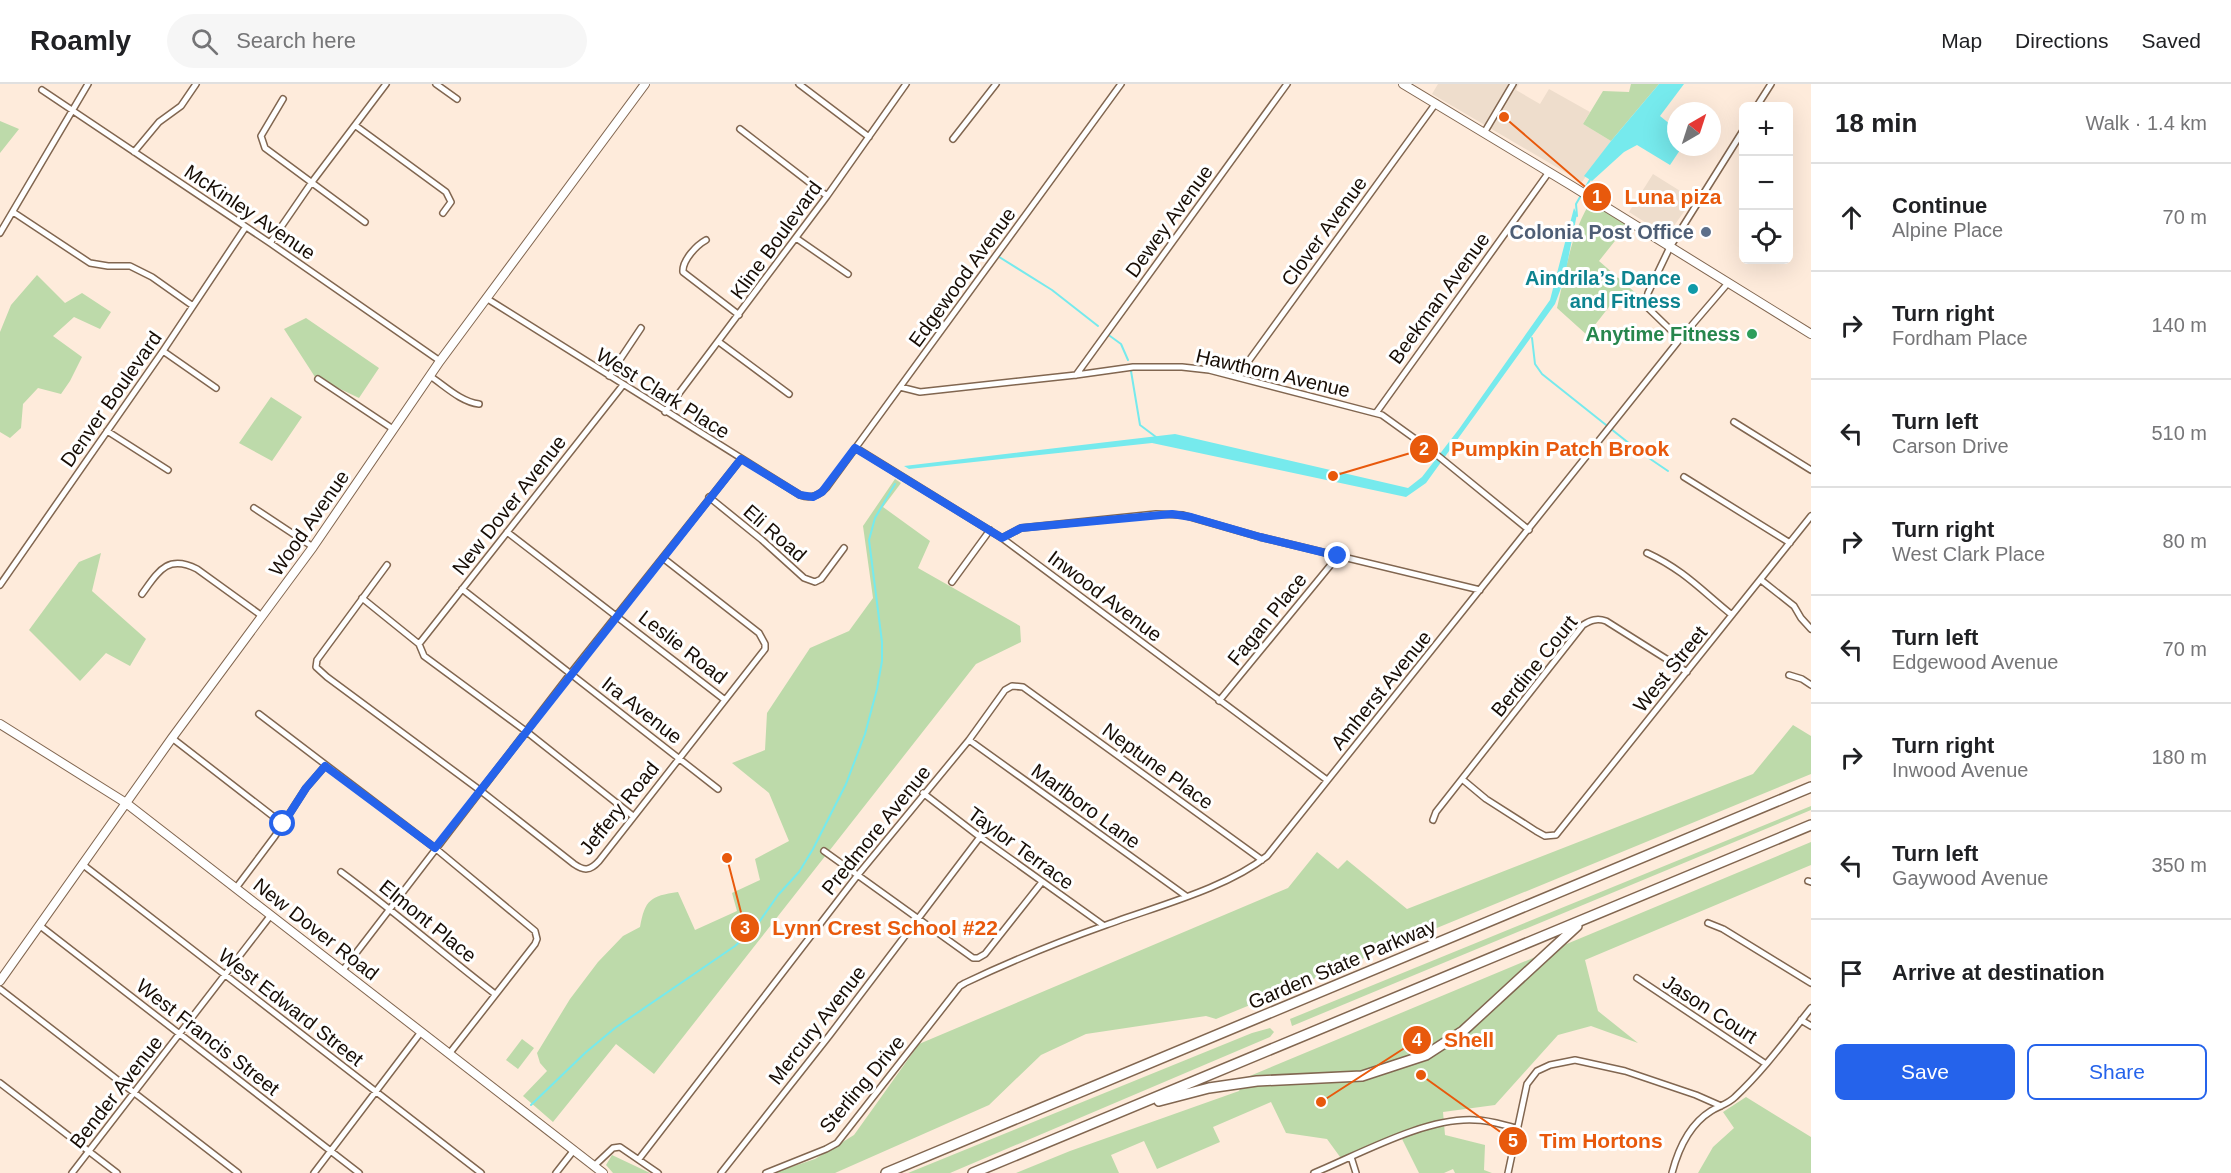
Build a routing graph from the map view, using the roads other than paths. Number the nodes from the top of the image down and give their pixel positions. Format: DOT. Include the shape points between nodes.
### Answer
graph roads {
  1 [pos="88,84"];
  2 [pos="196,84"];
  3 [pos="386,84"];
  4 [pos="436,84"];
  5 [pos="645,84"];
  6 [pos="799,84"];
  7 [pos="906,84"];
  8 [pos="996,84"];
  9 [pos="1121,84"];
  10 [pos="1287,84"];
  11 [pos="1403,84"];
  12 [pos="1513,84"];
  13 [pos="1771,84"];
  14 [pos="42,90"];
  15 [pos="283,99"];
  16 [pos="457,99"];
  17 [pos="1760,102"];
  18 [pos="1436,103"];
  19 [pos="72,110"];
  20 [pos="356,126"];
  21 [pos="740,129"];
  22 [pos="1484,133"];
  23 [pos="1739,136"];
  24 [pos="868,137"];
  25 [pos="953,139"];
  26 [pos="134,152"];
  27 [pos="1549,172"];
  28 [pos="312,182"];
  29 [pos="827,196"];
  30 [pos="13,212"];
  31 [pos="443,213"];
  32 [pos="365,222"];
  33 [pos="245,228"];
  34 [pos="0,233"];
  35 [pos="796,238"];
  36 [pos="706,240"];
  37 [pos="270,243"];
  38 [pos="1671,247"];
  39 [pos="848,274"];
  40 [pos="1728,283"];
  41 [pos="486,298"];
  42 [pos="193,306"];
  43 [pos="739,315"];
  44 [pos="641,328"];
  45 [pos="1811,334"];
  46 [pos="1680,339"];
  47 [pos="719,342"];
  48 [pos="163,351"];
  49 [pos="440,361"];
  50 [pos="1076,375"];
  51 [pos="430,376"];
  52 [pos="609,376"];
  53 [pos="1237,377"];
  54 [pos="318,379"];
  55 [pos="623,385"];
  56 [pos="900,387"];
  57 [pos="216,388"];
  58 [pos="789,394"];
  59 [pos="479,404"];
  60 [pos="665,412"];
  61 [pos="1376,413"];
  62 [pos="1734,422"];
  63 [pos="393,429"];
  64 [pos="107,431"];
  65 [pos="855,448"];
  66 [pos="741,459"];
  67 [pos="168,470"];
  68 [pos="1811,470"];
  69 [pos="1684,477"];
  70 [pos="827,487"];
  71 [pos="709,497"];
  72 [pos="254,508"];
  73 [pos="1811,516"];
  74 [pos="990,530"];
  75 [pos="1529,530"];
  76 [pos="507,532"];
  77 [pos="1002,538"];
  78 [pos="1790,543"];
  79 [pos="313,547"];
  80 [pos="844,548"];
  81 [pos="1647,553"];
  82 [pos="1338,556"];
  83 [pos="663,558"];
  84 [pos="387,565"];
  85 [pos="1761,580"];
  86 [pos="952,582"];
  87 [pos="0,585"];
  88 [pos="462,589"];
  89 [pos="1480,590"];
  90 [pos="142,594"];
  91 [pos="362,598"];
  92 [pos="617,615"];
  93 [pos="1732,615"];
  94 [pos="262,616"];
  95 [pos="1811,629"];
  96 [pos="419,644"];
  97 [pos="1687,672"];
  98 [pos="571,673"];
  99 [pos="1790,675"];
  100 [pos="1811,686"];
  101 [pos="1037,697"];
  102 [pos="725,699"];
  103 [pos="1220,701"];
  104 [pos="259,714"];
  105 [pos="0,724"];
  106 [pos="527,732"];
  107 [pos="172,738"];
  108 [pos="969,740"];
  109 [pos="679,758"];
  110 [pos="325,766"];
  111 [pos="1462,779"];
  112 [pos="1328,780"];
  113 [pos="1811,787"];
  114 [pos="718,789"];
  115 [pos="481,791"];
  116 [pos="923,794"];
  117 [pos="126,803"];
  118 [pos="633,816"];
  119 [pos="1433,820"];
  120 [pos="283,824"];
  121 [pos="1811,825"];
  122 [pos="980,837"];
  123 [pos="435,848"];
  124 [pos="824,851"];
  125 [pos="1262,860"];
  126 [pos="82,864"];
  127 [pos="340,872"];
  128 [pos="857,876"];
  129 [pos="1042,882"];
  130 [pos="236,888"];
  131 [pos="1186,896"];
  132 [pos="391,908"];
  133 [pos="271,915"];
  134 [pos="917,918"];
  135 [pos="1583,920"];
  136 [pos="1708,923"];
  137 [pos="39,925"];
  138 [pos="1103,925"];
  139 [pos="343,970"];
  140 [pos="225,974"];
  141 [pos="1637,978"];
  142 [pos="0,981"];
  143 [pos="1811,983"];
  144 [pos="960,986"];
  145 [pos="0,989"];
  146 [pos="495,994"];
  147 [pos="1811,1008"];
  148 [pos="1801,1020"];
  149 [pos="1811,1026"];
  150 [pos="421,1032"];
  151 [pos="180,1034"];
  152 [pos="449,1054"];
  153 [pos="1767,1064"];
  154 [pos="0,1083"];
  155 [pos="376,1092"];
  156 [pos="134,1093"];
  157 [pos="1721,1106"];
  158 [pos="1125,1110"];
  159 [pos="1516,1128"];
  160 [pos="574,1150"];
  161 [pos="88,1151"];
  162 [pos="331,1151"];
  163 [pos="1351,1157"];
  164 [pos="639,1159"];
  165 [pos="595,1165"];
  166 [pos="72,1173"];
  167 [pos="117,1173"];
  168 [pos="238,1173"];
  169 [pos="314,1173"];
  170 [pos="359,1173"];
  171 [pos="481,1173"];
  172 [pos="556,1173"];
  173 [pos="603,1173"];
  174 [pos="658,1173"];
  175 [pos="721,1173"];
  176 [pos="766,1173"];
  177 [pos="886,1173"];
  178 [pos="973,1173"];
  179 [pos="1314,1173"];
  180 [pos="1356,1173"];
  181 [pos="1508,1173"];
  182 [pos="1672,1173"];
  1 -- 19 [label="street"];
  2 -- 26 [label="street" via="181,106 159,122"];
  3 -- 20 [label="street"];
  4 -- 16 [label="street"];
  5 -- 41 [label="street, Wood Avenue"];
  6 -- 24 [label="street"];
  7 -- 24 [label="street, Kline Boulevard"];
  8 -- 25 [label="street"];
  9 -- 56 [label="street, Edgewood Avenue"];
  10 -- 50 [label="street, Dewey Avenue"];
  11 -- 18 [label="street"];
  12 -- 22 [label="street"];
  13 -- 17 [label="street"];
  14 -- 19 [label="street, McKinley Avenue"];
  15 -- 28 [label="street" via="261,136 262,143"];
  18 -- 22 [label="street"];
  18 -- 53 [label="street, Clover Avenue"];
  19 -- 26 [label="street, McKinley Avenue"];
  19 -- 30 [label="street"];
  20 -- 28 [label="street"];
  20 -- 31 [label="street" via="446,192 451,202"];
  21 -- 29 [label="street"];
  22 -- 27 [label="street"];
  23 -- 38 [label="street"];
  24 -- 29 [label="street, Kline Boulevard"];
  26 -- 33 [label="street, McKinley Avenue"];
  27 -- 38 [label="street"];
  27 -- 61 [label="street, Beekman Avenue"];
  28 -- 32 [label="street"];
  28 -- 37 [label="street"];
  29 -- 35 [label="street, Kline Boulevard"];
  30 -- 34 [label="street"];
  30 -- 42 [label="street" via="90,263 130,266"];
  33 -- 37 [label="street, McKinley Avenue"];
  33 -- 42 [label="street, Denver Boulevard"];
  35 -- 39 [label="street"];
  35 -- 43 [label="street, Kline Boulevard"];
  36 -- 43 [label="street" via="683,265 683,272"];
  37 -- 49 [label="street, McKinley Avenue"];
  38 -- 40 [label="street"];
  38 -- 46 [label="street" via="1646,302 1654,316"];
  40 -- 45 [label="street"];
  40 -- 46 [label="street, Amherst Avenue"];
  41 -- 49 [label="street, Wood Avenue"];
  41 -- 52 [label="street, West Clark Place"];
  42 -- 48 [label="street, Denver Boulevard"];
  43 -- 47 [label="street, Kline Boulevard"];
  44 -- 52 [label="street"];
  46 -- 75 [label="street, Amherst Avenue"];
  47 -- 58 [label="street"];
  47 -- 60 [label="street, Kline Boulevard"];
  48 -- 57 [label="street"];
  48 -- 64 [label="street, Denver Boulevard"];
  49 -- 51 [label="street, Wood Avenue"];
  50 -- 53 [label="street, Hawthorn Avenue" via="1158,366 1209,370"];
  50 -- 56 [label="street, Hawthorn Avenue" via="920,392"];
  51 -- 59 [label="street" via="463,399"];
  51 -- 63 [label="street, Wood Avenue"];
  52 -- 55 [label="street, West Clark Place"];
  53 -- 61 [label="street, Hawthorn Avenue"];
  54 -- 63 [label="street"];
  55 -- 60 [label="street, West Clark Place"];
  55 -- 76 [label="street, New Dover Avenue"];
  56 -- 65 [label="street, Edgewood Avenue"];
  60 -- 66 [label="street, West Clark Place"];
  61 -- 75 [label="street, Hawthorn Avenue" via="1432,451"];
  62 -- 68 [label="street"];
  63 -- 79 [label="street, Wood Avenue"];
  64 -- 67 [label="street"];
  64 -- 87 [label="street, Denver Boulevard"];
  65 -- 70 [label="street, Edgewood Avenue"];
  65 -- 74 [label="street, Inwood Avenue"];
  66 -- 70 [label="street, West Clark Place" via="800,495 813,497"];
  66 -- 71 [label="street"];
  69 -- 78 [label="street"];
  71 -- 80 [label="street, Eli Road" via="810,581 820,579"];
  71 -- 83 [label="street"];
  72 -- 79 [label="street"];
  73 -- 78 [label="street, West Street"];
  74 -- 77 [label="street, Inwood Avenue"];
  74 -- 86 [label="street"];
  75 -- 89 [label="street, Amherst Avenue"];
  76 -- 88 [label="street, New Dover Avenue"];
  76 -- 92 [label="street, Leslie Road"];
  77 -- 82 [label="street" via="1021,528 1172,514"];
  77 -- 103 [label="street, Inwood Avenue"];
  78 -- 85 [label="street, West Street"];
  79 -- 94 [label="street, Wood Avenue"];
  81 -- 93 [label="street" via="1689,577"];
  82 -- 89 [label="street"];
  82 -- 103 [label="street, Fagan Place"];
  83 -- 92 [label="street"];
  83 -- 102 [label="street, Jeffery Road" via="763,638 762,655"];
  84 -- 91 [label="street"];
  85 -- 93 [label="street, West Street"];
  85 -- 95 [label="street" via="1794,606"];
  88 -- 96 [label="street, New Dover Avenue"];
  88 -- 98 [label="street, Ira Avenue"];
  89 -- 112 [label="street, Amherst Avenue"];
  90 -- 94 [label="street" via="166,565 186,564"];
  91 -- 96 [label="street"];
  91 -- 115 [label="street, Jeffery Road" via="317,660 316,667"];
  92 -- 98 [label="street"];
  92 -- 102 [label="street, Leslie Road"];
  93 -- 97 [label="street, West Street"];
  94 -- 107 [label="street, Wood Avenue"];
  96 -- 106 [label="street" via="424,656"];
  97 -- 111 [label="street, Berdine Court" via="1606,621 1589,621"];
  97 -- 111 [label="street, West Street" via="1551,837 1507,813"];
  98 -- 106 [label="street"];
  98 -- 109 [label="street, Ira Avenue"];
  99 -- 100 [label="street"];
  101 -- 108 [label="street, Predmore Avenue" via="1018,685 1005,690"];
  101 -- 125 [label="street, Neptune Place"];
  102 -- 109 [label="street, Jeffery Road"];
  103 -- 112 [label="street, Inwood Avenue"];
  104 -- 110 [label="street"];
  105 -- 117 [label="street, New Dover Road"];
  106 -- 115 [label="street"];
  106 -- 118 [label="street"];
  107 -- 117 [label="street, Wood Avenue"];
  107 -- 120 [label="street"];
  108 -- 116 [label="street, Predmore Avenue"];
  108 -- 131 [label="street, Marlboro Lane"];
  109 -- 114 [label="street, Ira Avenue"];
  109 -- 118 [label="street, Jeffery Road"];
  110 -- 120 [label="street"];
  110 -- 123 [label="street"];
  111 -- 119 [label="street, Berdine Court"];
  112 -- 125 [label="street, Amherst Avenue"];
  113 -- 177 [label="highway, Garden State Parkway"];
  115 -- 118 [label="street, Jeffery Road" via="581,869 594,866"];
  115 -- 123 [label="street"];
  116 -- 122 [label="street, Taylor Terrace"];
  116 -- 128 [label="street, Predmore Avenue"];
  117 -- 126 [label="street, Wood Avenue"];
  117 -- 130 [label="street, New Dover Road"];
  120 -- 130 [label="street"];
  121 -- 135 [label="highway"];
  122 -- 129 [label="street, Taylor Terrace"];
  122 -- 134 [label="street, Mercury Avenue"];
  123 -- 132 [label="street"];
  123 -- 146 [label="street" via="535,931 535,944"];
  124 -- 128 [label="street"];
  125 -- 131 [label="street, Amherst Avenue"];
  126 -- 137 [label="street, Wood Avenue"];
  126 -- 140 [label="street, West Edward Street"];
  127 -- 132 [label="street, Elmont Place"];
  128 -- 134 [label="street"];
  128 -- 164 [label="street, Predmore Avenue"];
  129 -- 134 [label="street" via="978,958 969,956"];
  129 -- 138 [label="street, Taylor Terrace"];
  130 -- 133 [label="street, New Dover Road"];
  131 -- 138 [label="street, Amherst Avenue"];
  132 -- 139 [label="street"];
  132 -- 146 [label="street, Elmont Place"];
  133 -- 139 [label="street, New Dover Road"];
  133 -- 140 [label="street, Bender Avenue"];
  134 -- 175 [label="street, Mercury Avenue"];
  135 -- 158 [label="highway"];
  135 -- 158 [label="highway" via="1463,1031 1426,1054 1362,1076 1247,1082"];
  136 -- 143 [label="street"];
  137 -- 142 [label="street, Wood Avenue"];
  137 -- 151 [label="street, West Francis Street"];
  138 -- 144 [label="street, Amherst Avenue"];
  139 -- 150 [label="street, New Dover Road"];
  140 -- 151 [label="street, Bender Avenue"];
  140 -- 155 [label="street, West Edward Street"];
  141 -- 153 [label="street, Jason Court"];
  144 -- 176 [label="street, Sterling Drive" via="837,1143"];
  145 -- 156 [label="street"];
  146 -- 152 [label="street"];
  147 -- 148 [label="street"];
  148 -- 149 [label="street"];
  148 -- 153 [label="street"];
  150 -- 152 [label="street, New Dover Road"];
  150 -- 155 [label="street"];
  151 -- 156 [label="street, Bender Avenue"];
  151 -- 162 [label="street, West Francis Street"];
  152 -- 160 [label="street, New Dover Road"];
  153 -- 157 [label="street" via="1734,1099"];
  154 -- 161 [label="street"];
  155 -- 162 [label="street"];
  155 -- 171 [label="street, West Edward Street"];
  156 -- 161 [label="street, Bender Avenue"];
  156 -- 168 [label="street"];
  157 -- 159 [label="street" via="1625,1071 1575,1060 1537,1071 1527,1084"];
  157 -- 182 [label="street" via="1693,1129 1679,1151"];
  158 -- 178 [label="highway"];
  159 -- 163 [label="street" via="1477,1120 1423,1126"];
  159 -- 181 [label="street"];
  160 -- 165 [label="street, New Dover Road"];
  160 -- 172 [label="street"];
  161 -- 166 [label="street, Bender Avenue"];
  161 -- 167 [label="street"];
  162 -- 169 [label="street"];
  162 -- 170 [label="street, West Francis Street"];
  163 -- 179 [label="street"];
  163 -- 180 [label="street"];
  164 -- 165 [label="street" via="620,1147 612,1148"];
  164 -- 174 [label="street"];
  165 -- 173 [label="street, New Dover Road"];
}
